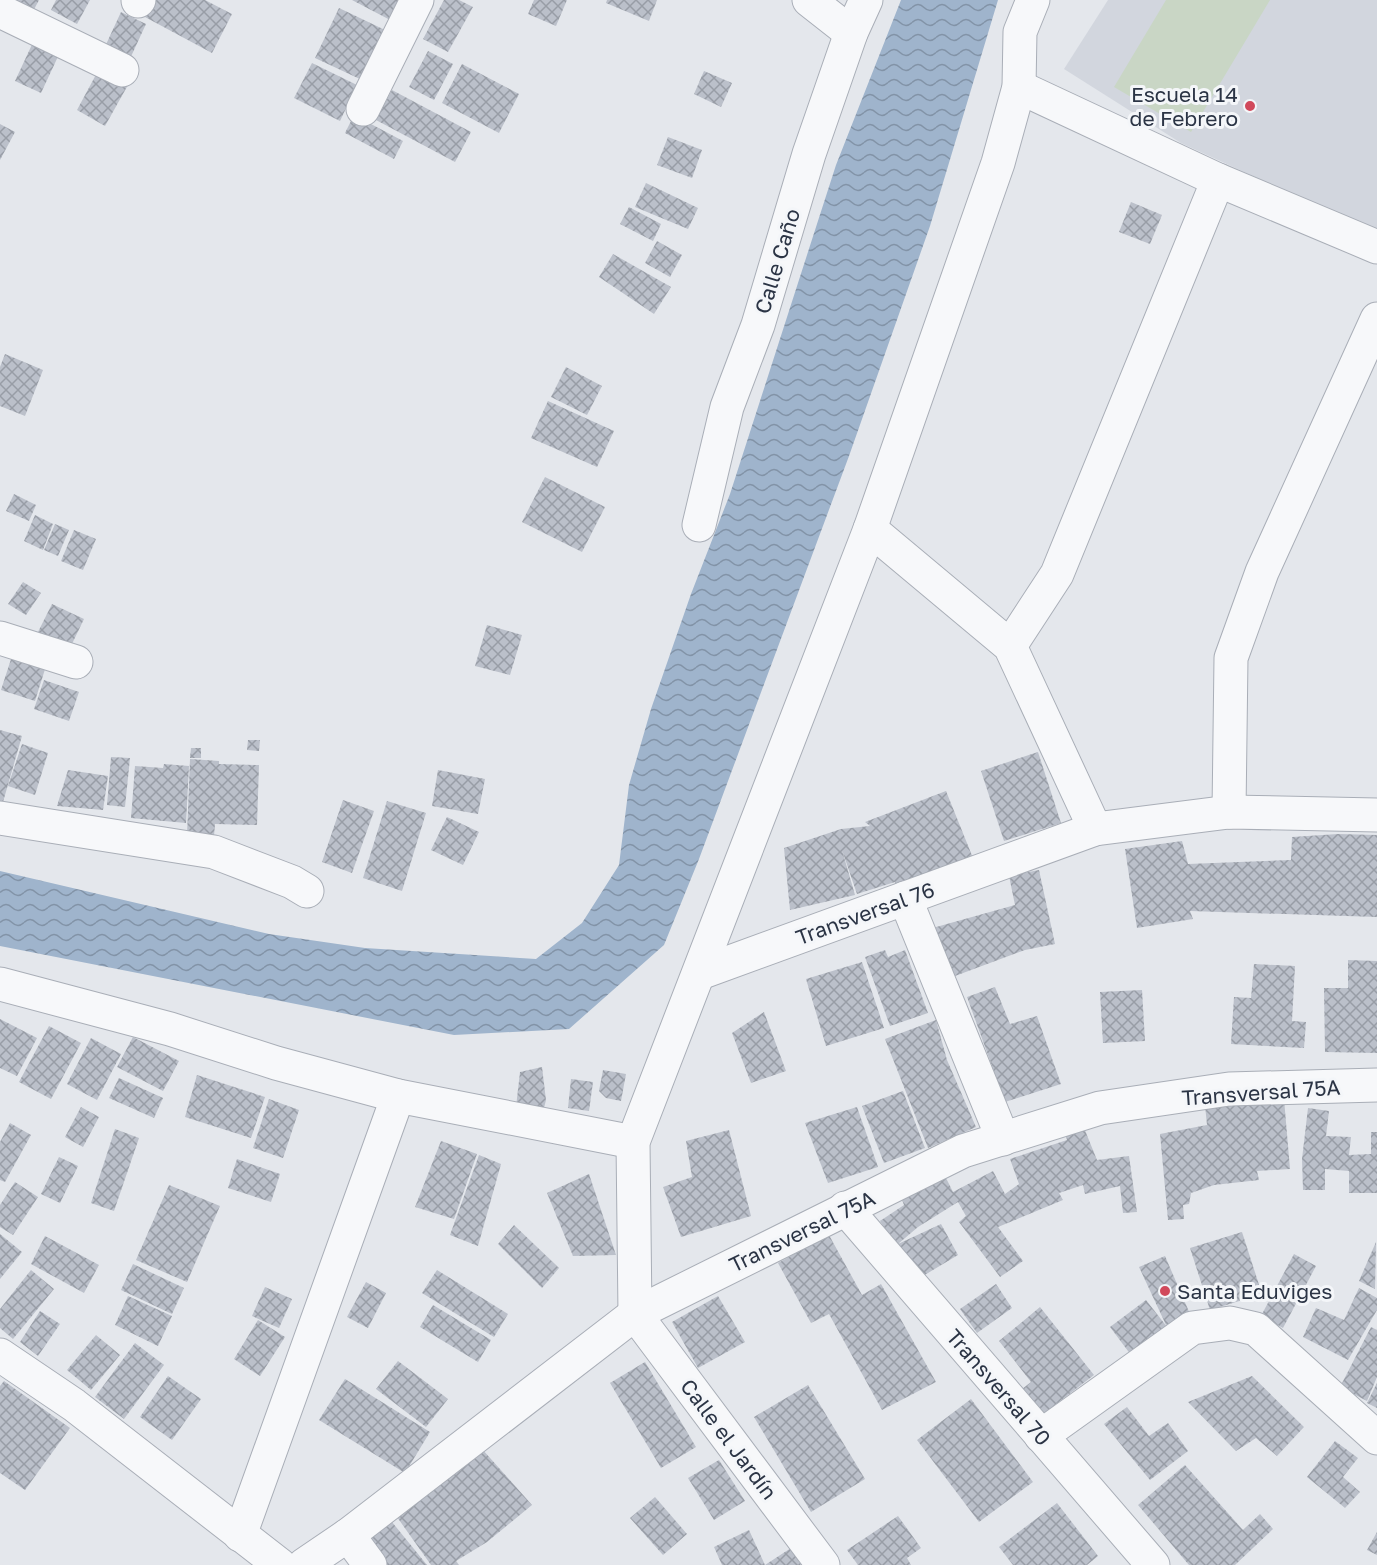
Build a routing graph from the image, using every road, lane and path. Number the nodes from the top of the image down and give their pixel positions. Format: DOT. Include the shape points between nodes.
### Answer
graph roads {
  1 [pos="417,0"];
  2 [pos="809,0"];
  3 [pos="866,0"];
  4 [pos="1034,0"];
  5 [pos="0,10"];
  6 [pos="851,33"];
  7 [pos="122,70"];
  8 [pos="1019,87"];
  9 [pos="363,109"];
  10 [pos="1218,180"];
  11 [pos="1377,247"];
  12 [pos="1377,319"];
  13 [pos="699,525"];
  14 [pos="870,529"];
  15 [pos="0,638"];
  16 [pos="1010,646"];
  17 [pos="76,662"];
  18 [pos="1229,813"];
  19 [pos="1377,814"];
  20 [pos="0,818"];
  21 [pos="1095,829"];
  22 [pos="307,891"];
  23 [pos="905,898"];
  24 [pos="700,973"];
  25 [pos="0,984"];
  26 [pos="1377,1085"];
  27 [pos="398,1096"];
  28 [pos="1003,1138"];
  29 [pos="633,1142"];
  30 [pos="845,1208"];
  31 [pos="635,1314"];
  32 [pos="0,1355"];
  33 [pos="1041,1436"];
  34 [pos="1377,1438"];
  35 [pos="240,1534"];
  36 [pos="348,1535"];
  37 [pos="279,1565"];
  38 [pos="304,1565"];
  39 [pos="370,1565"];
  40 [pos="823,1565"];
  41 [pos="1153,1565"];
  1 -- 9 [label="street"];
  2 -- 6 [label="street"];
  3 -- 6 [label="street, Calle Caño"];
  4 -- 8 [label="street" via="1020,33"];
  5 -- 7 [label="street"];
  6 -- 13 [label="street, Calle Caño" via="758,325 727,407"];
  8 -- 10 [label="street"];
  8 -- 14 [label="street" via="998,163"];
  10 -- 11 [label="street"];
  10 -- 16 [label="street" via="1057,573"];
  12 -- 18 [label="street" via="1262,572 1231,658"];
  14 -- 16 [label="street"];
  14 -- 24 [label="street"];
  15 -- 17 [label="street"];
  16 -- 21 [label="street"];
  18 -- 19 [label="street, Transversal 76"];
  18 -- 21 [label="street, Transversal 76"];
  20 -- 22 [label="street" via="214,852"];
  21 -- 23 [label="street, Transversal 76"];
  23 -- 24 [label="street, Transversal 76"];
  23 -- 28 [label="street"];
  24 -- 29 [label="street"];
  25 -- 27 [label="street" via="171,1029 276,1064"];
  26 -- 28 [label="street, Transversal 75A" via="1217,1091 1100,1108"];
  27 -- 29 [label="street"];
  27 -- 35 [label="street"];
  28 -- 30 [label="street, Transversal 75A" via="963,1151"];
  29 -- 31 [label="street"];
  30 -- 31 [label="street, Transversal 75A"];
  30 -- 33 [label="street, Transversal 70"];
  31 -- 36 [label="street, Transversal 75A"];
  31 -- 40 [label="street, Calle el Jardín"];
  32 -- 35 [label="street" via="74,1405"];
  33 -- 34 [label="street" via="1192,1328 1230,1323 1256,1329"];
  33 -- 41 [label="street, Transversal 70"];
  35 -- 37 [label="street"];
  36 -- 38 [label="street, Transversal 75A"];
  36 -- 39 [label="street"];
}
